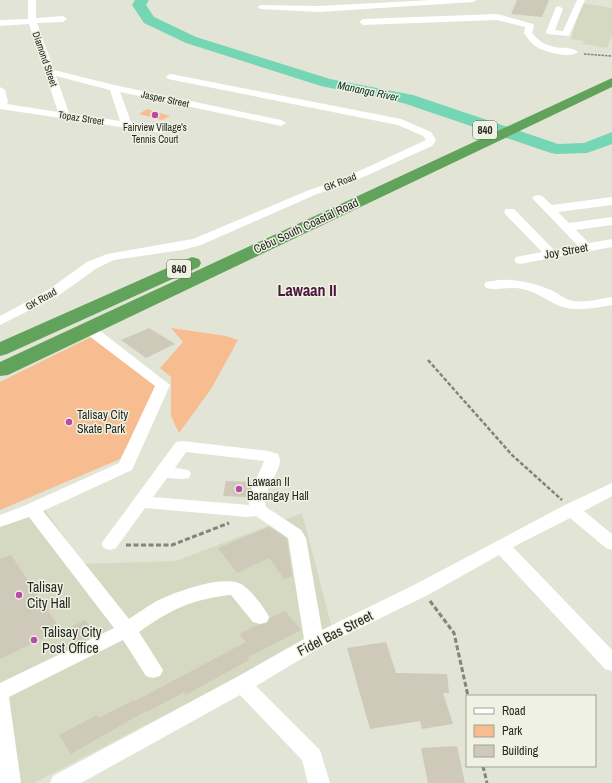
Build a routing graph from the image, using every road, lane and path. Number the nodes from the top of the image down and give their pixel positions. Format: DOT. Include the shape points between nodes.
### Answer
graph roads {
  1 [pos="32,0"];
  2 [pos="581,0"];
  3 [pos="476,4"];
  4 [pos="261,6"];
  5 [pos="559,9"];
  6 [pos="499,18"];
  7 [pos="63,19"];
  8 [pos="32,20"];
  9 [pos="363,22"];
  10 [pos="0,23"];
  11 [pos="483,26"];
  12 [pos="573,52"];
  13 [pos="612,56"];
  14 [pos="50,72"];
  15 [pos="612,72"];
  16 [pos="172,77"];
  17 [pos="612,82"];
  18 [pos="114,88"];
  19 [pos="0,90"];
  20 [pos="0,105"];
  21 [pos="66,116"];
  22 [pos="281,123"];
  23 [pos="127,125"];
  24 [pos="161,130"];
  25 [pos="365,191"];
  26 [pos="538,198"];
  27 [pos="612,201"];
  28 [pos="550,209"];
  29 [pos="510,212"];
  30 [pos="612,221"];
  31 [pos="568,227"];
  32 [pos="612,243"];
  33 [pos="586,247"];
  34 [pos="550,253"];
  35 [pos="520,260"];
  36 [pos="491,285"];
  37 [pos="612,301"];
  38 [pos="0,321"];
  39 [pos="90,329"];
  40 [pos="0,350"];
  41 [pos="428,360"];
  42 [pos="0,370"];
  43 [pos="162,472"];
  44 [pos="183,474"];
  45 [pos="612,489"];
  46 [pos="140,502"];
  47 [pos="32,508"];
  48 [pos="571,509"];
  49 [pos="253,511"];
  50 [pos="0,522"];
  51 [pos="110,544"];
  52 [pos="612,544"];
  53 [pos="501,546"];
  54 [pos="421,590"];
  55 [pos="260,616"];
  56 [pos="127,630"];
  57 [pos="314,642"];
  58 [pos="612,664"];
  59 [pos="153,670"];
  60 [pos="242,684"];
  61 [pos="0,692"];
  62 [pos="468,695"];
  63 [pos="0,700"];
  64 [pos="483,767"];
  65 [pos="10,783"];
  66 [pos="61,783"];
  67 [pos="319,783"];
  68 [pos="487,783"];
  1 -- 8 [label="street, Diamond Street"];
  2 -- 5 [label="street" via="566,34 550,32"];
  3 -- 4 [label="street" via="319,9"];
  3 -- 6 [label="street"];
  6 -- 9 [label="street"];
  6 -- 11 [label="street" via="502,24"];
  6 -- 12 [label="street" via="530,26 528,33 535,43 548,50"];
  7 -- 8 [label="street"];
  8 -- 10 [label="street"];
  8 -- 14 [label="street, Diamond Street"];
  12 -- 13 [label="path"];
  14 -- 18 [label="street, Jasper Street"];
  14 -- 21 [label="street, Diamond Street"];
  15 -- 25 [label="highway, Cebu South Coastal Road / 840"];
  16 -- 38 [label="street, GK Road" via="401,122 427,134 430,140 428,144 346,181 313,192 197,242 111,257 92,265 53,293"];
  17 -- 25 [label="highway, Cebu South Coastal Road / 840"];
  18 -- 22 [label="street, Jasper Street"];
  18 -- 23 [label="street"];
  19 -- 20 [label="street" via="3,102"];
  20 -- 21 [label="street, Topaz Street"];
  21 -- 23 [label="street, Topaz Street"];
  23 -- 24 [label="street, Topaz Street"];
  25 -- 39 [label="highway, Cebu South Coastal Road / 840"];
  25 -- 40 [label="highway, Cebu South Coastal Road / 840"];
  26 -- 28 [label="street"];
  27 -- 28 [label="street"];
  28 -- 31 [label="street"];
  29 -- 34 [label="street"];
  30 -- 31 [label="street"];
  31 -- 33 [label="street"];
  32 -- 33 [label="street, Joy Street"];
  33 -- 34 [label="street, Joy Street"];
  34 -- 35 [label="street, Joy Street"];
  36 -- 37 [label="street" via="516,283 534,288 566,303 593,304"];
  39 -- 42 [label="highway, Cebu South Coastal Road / 840"];
  39 -- 47 [label="street" via="163,385 126,466"];
  41 -- 48 [label="path" via="512,455"];
  43 -- 44 [label="street"];
  43 -- 46 [label="street"];
  43 -- 49 [label="street" via="182,446 269,456 272,458 270,468 257,492"];
  45 -- 48 [label="street, Fidel Bas Street"];
  46 -- 49 [label="street"];
  46 -- 51 [label="street"];
  47 -- 50 [label="street"];
  47 -- 56 [label="street"];
  48 -- 52 [label="street"];
  48 -- 53 [label="street, Fidel Bas Street"];
  49 -- 51 [label="path" via="172,545"];
  49 -- 57 [label="street" via="295,534 297,538"];
  53 -- 54 [label="street, Fidel Bas Street"];
  53 -- 58 [label="street"];
  54 -- 57 [label="street, Fidel Bas Street"];
  54 -- 62 [label="path" via="454,634"];
  55 -- 56 [label="street" via="243,595 228,588 182,598 160,608"];
  56 -- 59 [label="street"];
  56 -- 61 [label="street"];
  57 -- 60 [label="street, Fidel Bas Street"];
  60 -- 66 [label="street, Fidel Bas Street"];
  60 -- 67 [label="street" via="312,756"];
  63 -- 65 [label="street"];
  64 -- 68 [label="path"];
}
